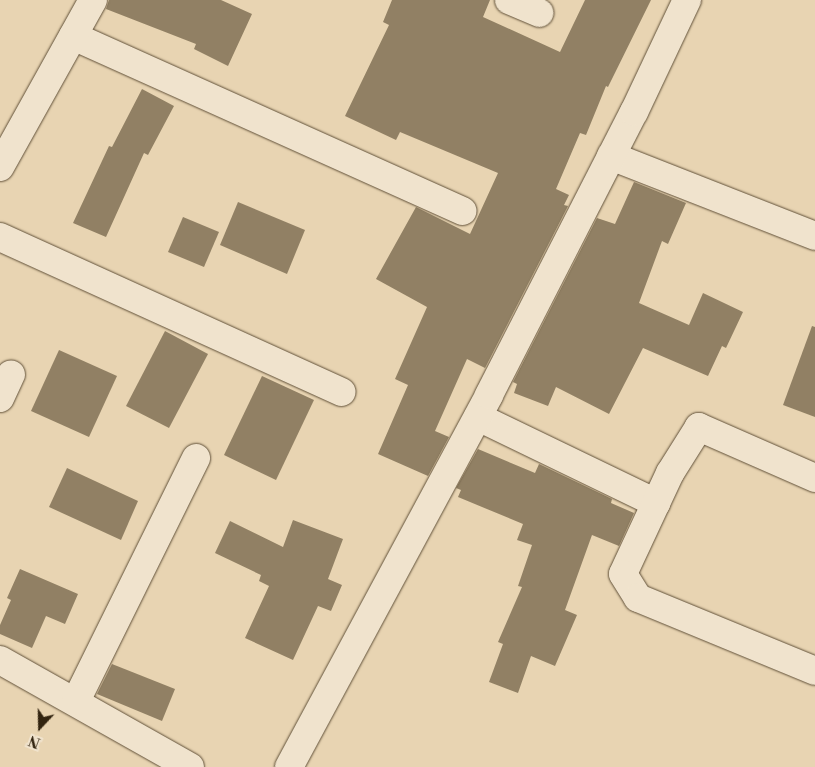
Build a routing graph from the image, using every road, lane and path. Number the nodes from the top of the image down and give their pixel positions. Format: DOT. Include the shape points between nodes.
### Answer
graph roads {
  1 [pos="93,0"];
  2 [pos="509,0"];
  3 [pos="688,0"];
  4 [pos="539,13"];
  5 [pos="73,36"];
  6 [pos="9,132"];
  7 [pos="611,156"];
  8 [pos="0,167"];
  9 [pos="463,211"];
  10 [pos="0,236"];
  11 [pos="815,236"];
  12 [pos="11,374"];
  13 [pos="342,392"];
  14 [pos="0,398"];
  15 [pos="478,416"];
  16 [pos="196,458"];
  17 [pos="815,478"];
  18 [pos="656,502"];
  19 [pos="0,660"];
  20 [pos="815,671"];
  21 [pos="76,701"];
  22 [pos="190,767"];
  23 [pos="289,767"];
  1 -- 5 [label="street"];
  2 -- 4 [label="street"];
  3 -- 7 [label="street"];
  5 -- 6 [label="street"];
  5 -- 9 [label="street"];
  6 -- 8 [label="street"];
  7 -- 11 [label="street"];
  7 -- 15 [label="street"];
  10 -- 13 [label="street"];
  12 -- 14 [label="street"];
  15 -- 18 [label="street"];
  15 -- 23 [label="street"];
  16 -- 21 [label="street"];
  17 -- 18 [label="street" via="699,427"];
  18 -- 20 [label="street" via="623,574 638,598"];
  19 -- 21 [label="street"];
  21 -- 22 [label="street"];
}
